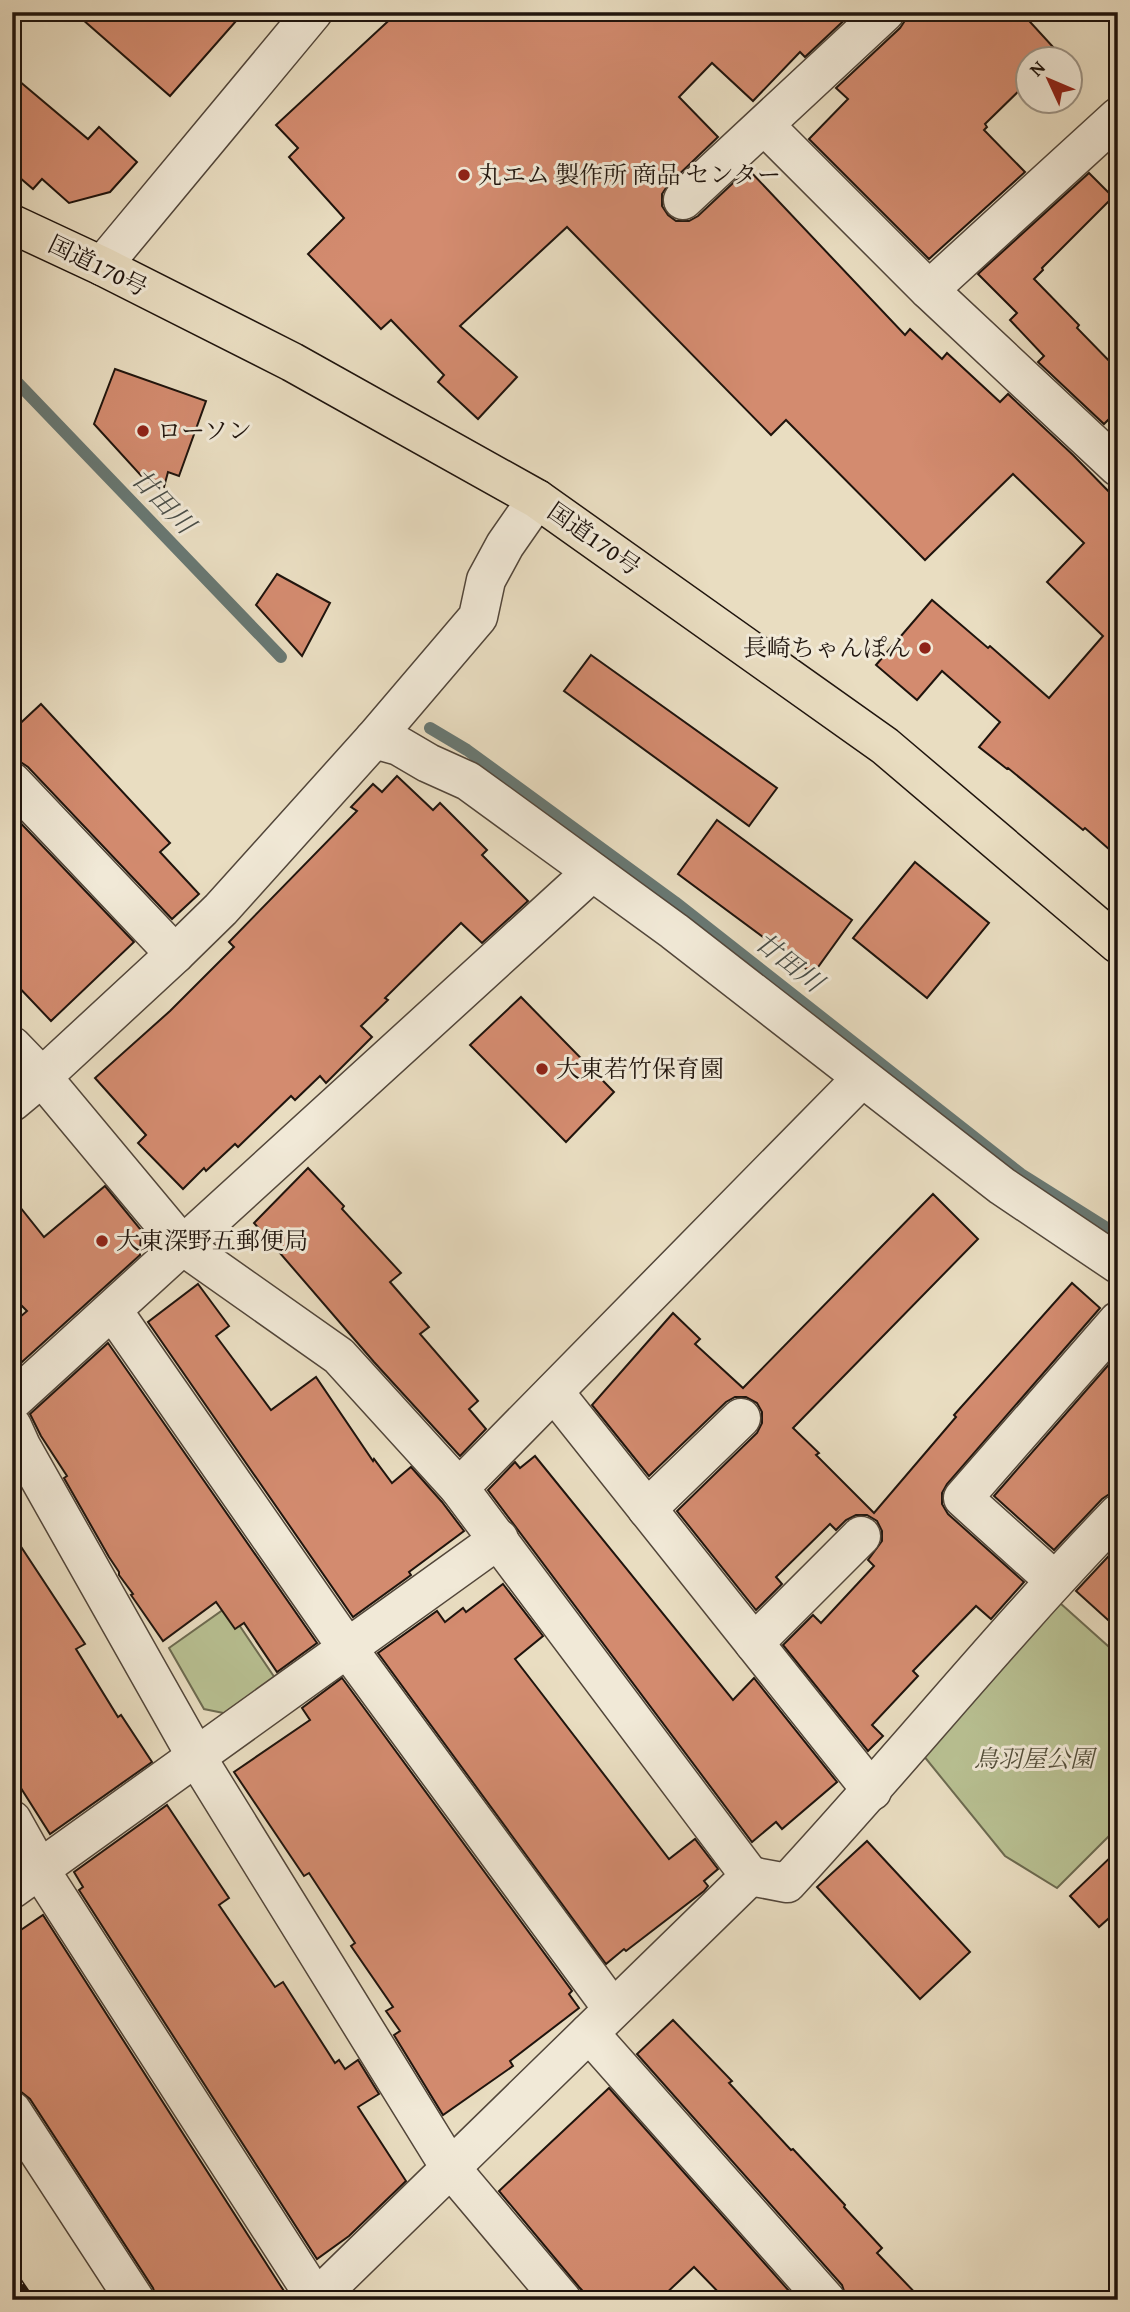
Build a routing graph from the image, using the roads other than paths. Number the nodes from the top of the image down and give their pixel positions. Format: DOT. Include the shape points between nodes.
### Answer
graph roads {
  1 [pos="313,12"];
  2 [pos="885,12"];
  3 [pos="1118,117"];
  4 [pos="765,126"];
  5 [pos="683,200"];
  6 [pos="12,225"];
  7 [pos="102,267"];
  8 [pos="929,290"];
  9 [pos="1118,467"];
  10 [pos="537,499"];
  11 [pos="374,739"];
  12 [pos="12,782"];
  13 [pos="592,872"];
  14 [pos="1118,944"];
  15 [pos="175,954"];
  16 [pos="12,1046"];
  17 [pos="42,1077"];
  18 [pos="862,1078"];
  19 [pos="12,1102"];
  20 [pos="183,1246"];
  21 [pos="1118,1264"];
  22 [pos="113,1311"];
  23 [pos="1118,1321"];
  24 [pos="554,1392"];
  25 [pos="12,1401"];
  26 [pos="741,1418"];
  27 [pos="15,1442"];
  28 [pos="459,1488"];
  29 [pos="647,1509"];
  30 [pos="1118,1514"];
  31 [pos="861,1536"];
  32 [pos="499,1539"];
  33 [pos="1054,1580"];
  34 [pos="754,1643"];
  35 [pos="348,1649"];
  36 [pos="197,1758"];
  37 [pos="872,1791"];
  38 [pos="12,1820"];
  39 [pos="750,1875"];
  40 [pos="26,1879"];
  41 [pos="601,2020"];
  42 [pos="12,2111"];
  43 [pos="449,2166"];
  44 [pos="316,2299"];
  45 [pos="135,2300"];
  46 [pos="562,2300"];
  47 [pos="826,2300"];
  1 -- 7 [label="street"];
  2 -- 4 [label="street"];
  3 -- 8 [label="street"];
  4 -- 5 [label="street"];
  4 -- 8 [label="street"];
  6 -- 7 [label="highway, 国道170号"];
  7 -- 10 [label="highway, 国道170号" via="292,362"];
  8 -- 9 [label="street"];
  10 -- 11 [label="street" via="486,579 478,617"];
  10 -- 14 [label="highway, 国道170号" via="885,747"];
  11 -- 13 [label="street" via="399,746 468,781"];
  11 -- 15 [label="street"];
  12 -- 15 [label="street"];
  13 -- 18 [label="street"];
  13 -- 20 [label="street"];
  15 -- 17 [label="street"];
  16 -- 17 [label="street"];
  17 -- 19 [label="street"];
  17 -- 20 [label="street"];
  18 -- 21 [label="street" via="1002,1186"];
  18 -- 24 [label="street"];
  20 -- 22 [label="street"];
  20 -- 28 [label="street" via="339,1356"];
  22 -- 25 [label="street"];
  22 -- 35 [label="street"];
  23 -- 33 [label="street" via="964,1498"];
  24 -- 28 [label="street"];
  24 -- 29 [label="street"];
  26 -- 29 [label="street"];
  27 -- 36 [label="street"];
  28 -- 32 [label="street"];
  29 -- 34 [label="street"];
  30 -- 33 [label="street"];
  31 -- 34 [label="street"];
  32 -- 35 [label="street"];
  32 -- 39 [label="street"];
  33 -- 37 [label="street"];
  34 -- 37 [label="street"];
  35 -- 36 [label="street"];
  35 -- 41 [label="street"];
  36 -- 40 [label="street"];
  36 -- 43 [label="street"];
  37 -- 39 [label="street" via="787,1883"];
  38 -- 40 [label="street"];
  39 -- 41 [label="street"];
  40 -- 44 [label="street"];
  41 -- 43 [label="street"];
  41 -- 47 [label="street"];
  42 -- 45 [label="street"];
  43 -- 44 [label="street"];
  43 -- 46 [label="street"];
}
